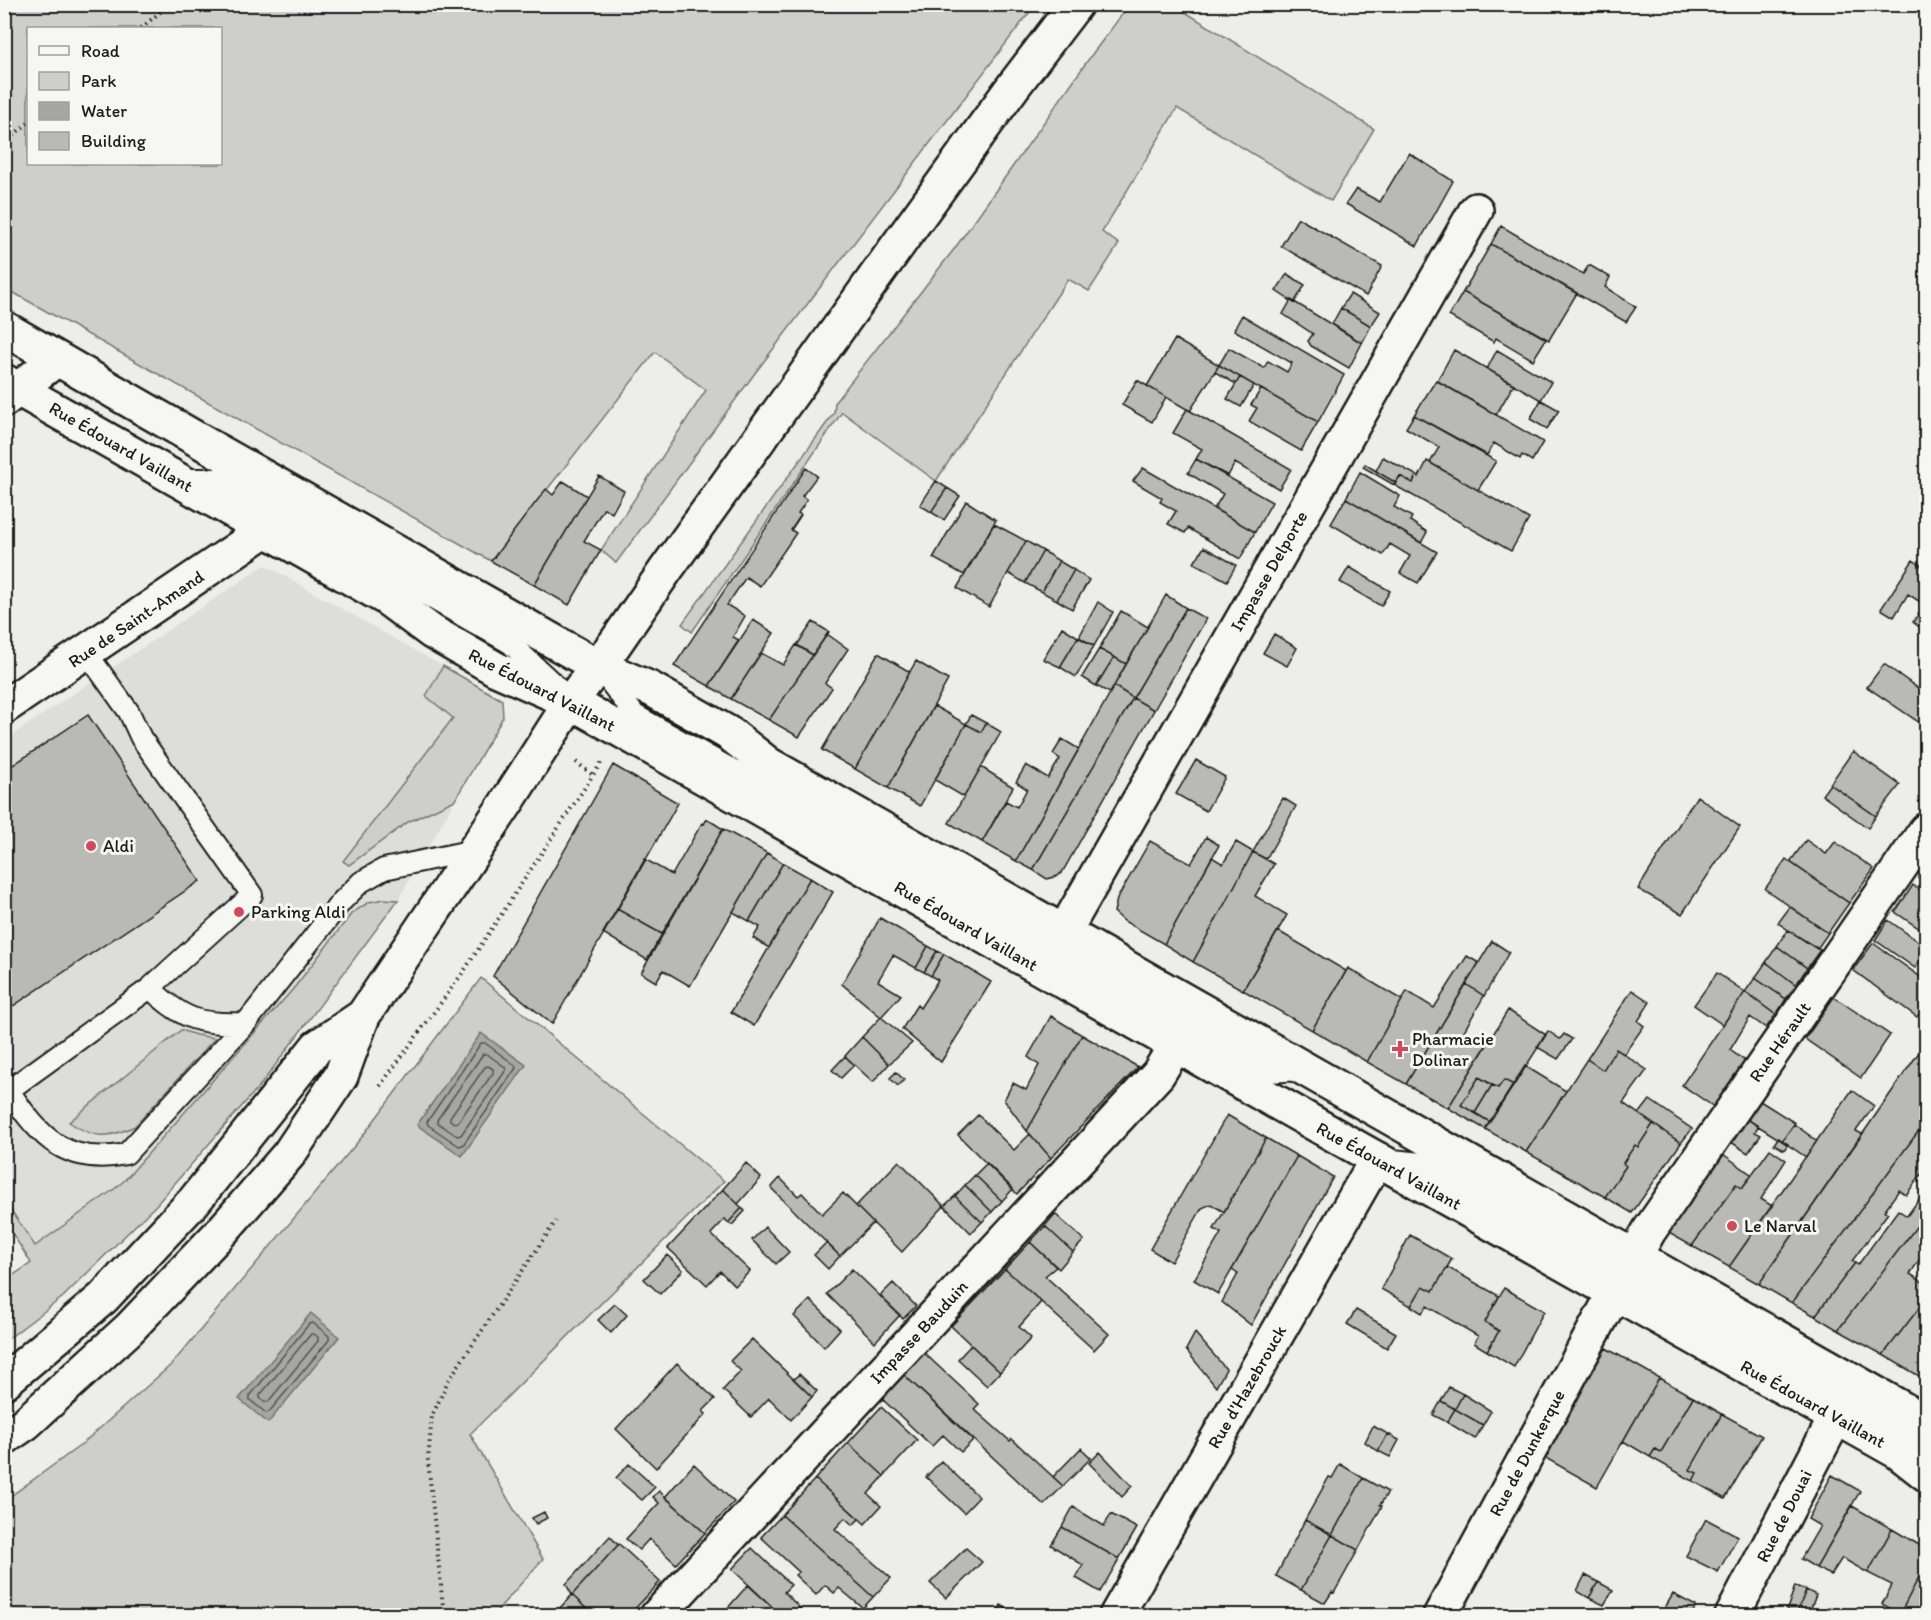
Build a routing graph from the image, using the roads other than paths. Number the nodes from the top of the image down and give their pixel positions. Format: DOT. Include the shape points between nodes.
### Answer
graph roads {
  1 [pos="1076,4"];
  2 [pos="1476,210"];
  3 [pos="4,328"];
  4 [pos="57,359"];
  5 [pos="9,390"];
  6 [pos="178,479"];
  7 [pos="267,529"];
  8 [pos="86,652"];
  9 [pos="597,666"];
  10 [pos="572,702"];
  11 [pos="4,707"];
  12 [pos="1926,830"];
  13 [pos="474,850"];
  14 [pos="1064,932"];
  15 [pos="150,988"];
  16 [pos="363,1016"];
  17 [pos="246,1023"];
  18 [pos="1176,1045"];
  19 [pos="1307,1070"];
  20 [pos="1377,1159"];
  21 [pos="1635,1256"];
  22 [pos="1614,1292"];
  23 [pos="4,1382"];
  24 [pos="1836,1417"];
  25 [pos="1926,1422"];
  26 [pos="4,1438"];
  27 [pos="1926,1443"];
  28 [pos="1926,1474"];
  29 [pos="657,1616"];
  30 [pos="1116,1616"];
  31 [pos="1440,1616"];
  32 [pos="1732,1616"];
  1 -- 9 [label="main road"];
  2 -- 14 [label="main road, Impasse Delporte"];
  3 -- 4 [label="main road"];
  4 -- 5 [label="main road"];
  4 -- 9 [label="main road"];
  5 -- 6 [label="main road, Rue Édouard Vaillant"];
  6 -- 7 [label="main road, Rue Édouard Vaillant"];
  6 -- 10 [label="lane" via="223,479 510,643"];
  7 -- 8 [label="main road, Rue de Saint-Amand"];
  7 -- 10 [label="main road, Rue Édouard Vaillant" via="386,598 432,632 496,669"];
  8 -- 11 [label="main road, Rue de Saint-Amand"];
  8 -- 15 [label="lane" via="129,712 141,738 252,895"];
  9 -- 10 [label="main road"];
  9 -- 14 [label="main road" via="651,689 730,734 768,764"];
  9 -- 19 [label="lane" via="635,715 1269,1072"];
  10 -- 13 [label="main road"];
  10 -- 18 [label="main road, Rue Édouard Vaillant"];
  12 -- 21 [label="main road, Rue Hérault"];
  13 -- 16 [label="main road"];
  13 -- 17 [label="lane" via="384,869 362,882 341,902"];
  14 -- 19 [label="main road"];
  15 -- 17 [label="lane" via="168,1005 200,1021"];
  15 -- 17 [label="lane" via="9,1090 25,1116 56,1145 94,1156 126,1154"];
  16 -- 23 [label="main road" via="317,1047 195,1200 103,1298"];
  16 -- 26 [label="main road" via="341,1076 289,1154 129,1329 26,1423"];
  18 -- 20 [label="main road, Rue Édouard Vaillant"];
  18 -- 29 [label="main road, Impasse Bauduin" via="1158,1074"];
  19 -- 21 [label="main road"];
  20 -- 22 [label="main road, Rue Édouard Vaillant"];
  20 -- 27 [label="lane" via="1432,1164"];
  20 -- 30 [label="main road, Rue d'Hazebrouck"];
  21 -- 25 [label="main road"];
  22 -- 24 [label="main road, Rue Édouard Vaillant"];
  22 -- 31 [label="main road, Rue de Dunkerque"];
  24 -- 28 [label="main road, Rue Édouard Vaillant" via="1898,1452"];
  24 -- 32 [label="main road, Rue de Douai"];
}
